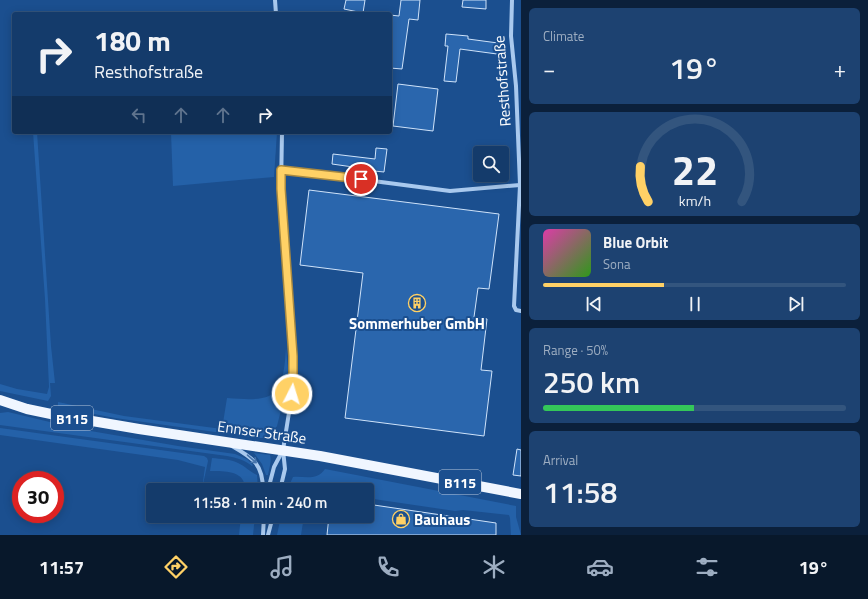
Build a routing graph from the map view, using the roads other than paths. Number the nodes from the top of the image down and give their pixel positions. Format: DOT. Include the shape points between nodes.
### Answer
graph roads {
  1 [pos="275,0"];
  2 [pos="512,0"];
  3 [pos="276,12"];
  4 [pos="282,134"];
  5 [pos="281,170"];
  6 [pos="520,185"];
  7 [pos="521,311"];
  8 [pos="0,400"];
  9 [pos="223,441"];
  10 [pos="283,450"];
  11 [pos="263,483"];
  12 [pos="270,483"];
  13 [pos="282,483"];
  14 [pos="521,494"];
  15 [pos="264,523"];
  16 [pos="271,523"];
  17 [pos="263,535"];
  18 [pos="268,535"];
  1 -- 3 [label="street"];
  2 -- 6 [label="street, Resthofstraße" via="511,36"];
  4 -- 5 [label="street"];
  5 -- 6 [label="street" via="450,190"];
  5 -- 10 [label="street" via="293,374"];
  6 -- 7 [label="street, Resthofstraße" via="514,306 516,310"];
  8 -- 9 [label="main road, Ennser Straße / B115" via="51,414"];
  9 -- 10 [label="main road, Ennser Straße / B115"];
  9 -- 11 [label="street, one-way" via="254,460"];
  10 -- 12 [label="street" via="274,467"];
  10 -- 13 [label="street" via="285,469"];
  10 -- 14 [label="main road, Ennser Straße / B115"];
  15 -- 17 [label="street"];
  16 -- 18 [label="street"];
}
